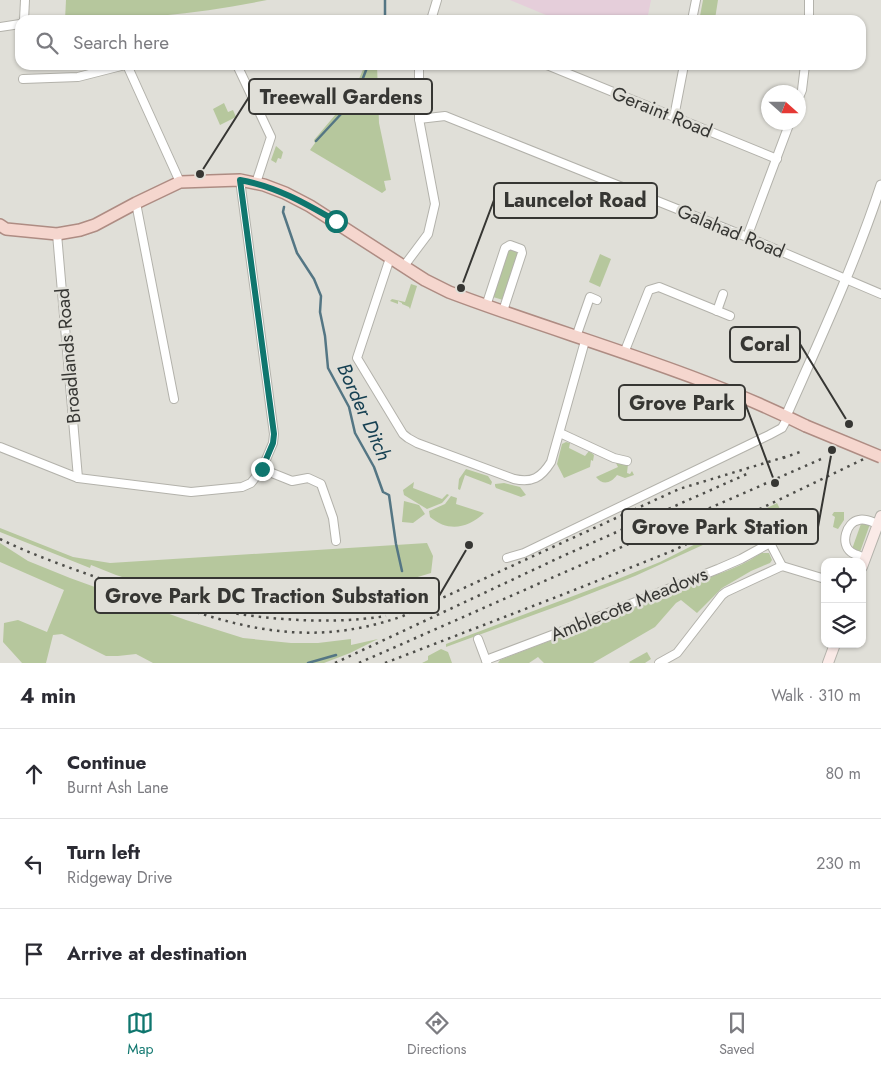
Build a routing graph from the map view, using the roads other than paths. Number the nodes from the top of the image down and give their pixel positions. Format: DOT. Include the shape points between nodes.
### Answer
graph roads {
  1 [pos="25,0"];
  2 [pos="437,0"];
  3 [pos="696,0"];
  4 [pos="809,0"];
  5 [pos="24,15"];
  6 [pos="434,15"];
  7 [pos="693,15"];
  8 [pos="809,15"];
  9 [pos="15,25"];
  10 [pos="0,27"];
  11 [pos="106,70"];
  12 [pos="128,70"];
  13 [pos="239,70"];
  14 [pos="419,70"];
  15 [pos="559,70"];
  16 [pos="683,70"];
  17 [pos="804,70"];
  18 [pos="23,78"];
  19 [pos="803,85"];
  20 [pos="674,117"];
  21 [pos="419,119"];
  22 [pos="787,130"];
  23 [pos="777,159"];
  24 [pos="240,180"];
  25 [pos="180,182"];
  26 [pos="256,183"];
  27 [pos="881,185"];
  28 [pos="136,203"];
  29 [pos="0,225"];
  30 [pos="57,234"];
  31 [pos="747,238"];
  32 [pos="390,258"];
  33 [pos="404,266"];
  34 [pos="846,279"];
  35 [pos="723,294"];
  36 [pos="881,294"];
  37 [pos="590,297"];
  38 [pos="486,306"];
  39 [pos="503,311"];
  40 [pos="717,311"];
  41 [pos="730,316"];
  42 [pos="580,339"];
  43 [pos="624,353"];
  44 [pos="174,399"];
  45 [pos="787,417"];
  46 [pos="560,433"];
  47 [pos="0,447"];
  48 [pos="881,457"];
  49 [pos="626,461"];
  50 [pos="262,469"];
  51 [pos="78,478"];
  52 [pos="879,520"];
  53 [pos="760,521"];
  54 [pos="336,540"];
  55 [pos="770,543"];
  56 [pos="507,558"];
  57 [pos="858,558"];
  58 [pos="866,558"];
  59 [pos="782,566"];
  60 [pos="821,578"];
  61 [pos="478,639"];
  62 [pos="834,648"];
  63 [pos="486,661"];
  64 [pos="659,663"];
  65 [pos="828,663"];
  1 -- 5 [label="street"];
  2 -- 6 [label="street"];
  3 -- 7 [label="street"];
  4 -- 8 [label="street"];
  9 -- 10 [label="street"];
  11 -- 18 [label="street" via="78,77"];
  12 -- 25 [label="street"];
  13 -- 26 [label="street" via="271,137"];
  14 -- 21 [label="street"];
  15 -- 20 [label="street, Geraint Road"];
  16 -- 20 [label="street"];
  17 -- 19 [label="street"];
  20 -- 23 [label="street, Geraint Road"];
  21 -- 31 [label="street, Galahad Road" via="445,116"];
  21 -- 33 [label="street" via="434,204 428,234"];
  22 -- 23 [label="street"];
  23 -- 31 [label="street"];
  24 -- 25 [label="main road"];
  24 -- 26 [label="main road"];
  24 -- 50 [label="street" via="274,434"];
  25 -- 28 [label="main road"];
  26 -- 32 [label="main road" via="310,206"];
  27 -- 34 [label="street"];
  28 -- 30 [label="main road" via="95,225"];
  28 -- 44 [label="street"];
  29 -- 30 [label="main road"];
  30 -- 51 [label="street, Broadlands Road"];
  31 -- 34 [label="street, Galahad Road"];
  32 -- 33 [label="main road"];
  32 -- 46 [label="street" via="357,358 403,434 497,473 525,481 540,476 546,470"];
  33 -- 38 [label="main road" via="438,287"];
  34 -- 36 [label="street, Galahad Road"];
  34 -- 45 [label="street"];
  35 -- 40 [label="street"];
  37 -- 42 [label="street"];
  38 -- 39 [label="main road"];
  38 -- 39 [label="street" via="505,248 510,245 521,249 522,253"];
  39 -- 42 [label="main road"];
  40 -- 41 [label="street"];
  40 -- 43 [label="street" via="659,287 649,287"];
  42 -- 43 [label="main road"];
  42 -- 46 [label="street"];
  43 -- 45 [label="main road" via="744,397"];
  45 -- 48 [label="main road, bridge"];
  45 -- 56 [label="street" via="782,428 760,440 524,553"];
  46 -- 49 [label="street"];
  47 -- 51 [label="street"];
  50 -- 51 [label="street" via="251,483 242,487 191,492"];
  50 -- 54 [label="street" via="292,481 308,478 321,484 333,518"];
  52 -- 57 [label="street" via="859,520 852,523 847,532 848,549"];
  52 -- 58 [label="main road"];
  53 -- 55 [label="street"];
  55 -- 59 [label="street"];
  55 -- 63 [label="street, Amblecote Meadows" via="722,568"];
  59 -- 60 [label="street"];
  59 -- 64 [label="street" via="722,595 678,653"];
  61 -- 63 [label="street, Amblecote Meadows"];
  62 -- 65 [label="main road"];
}
